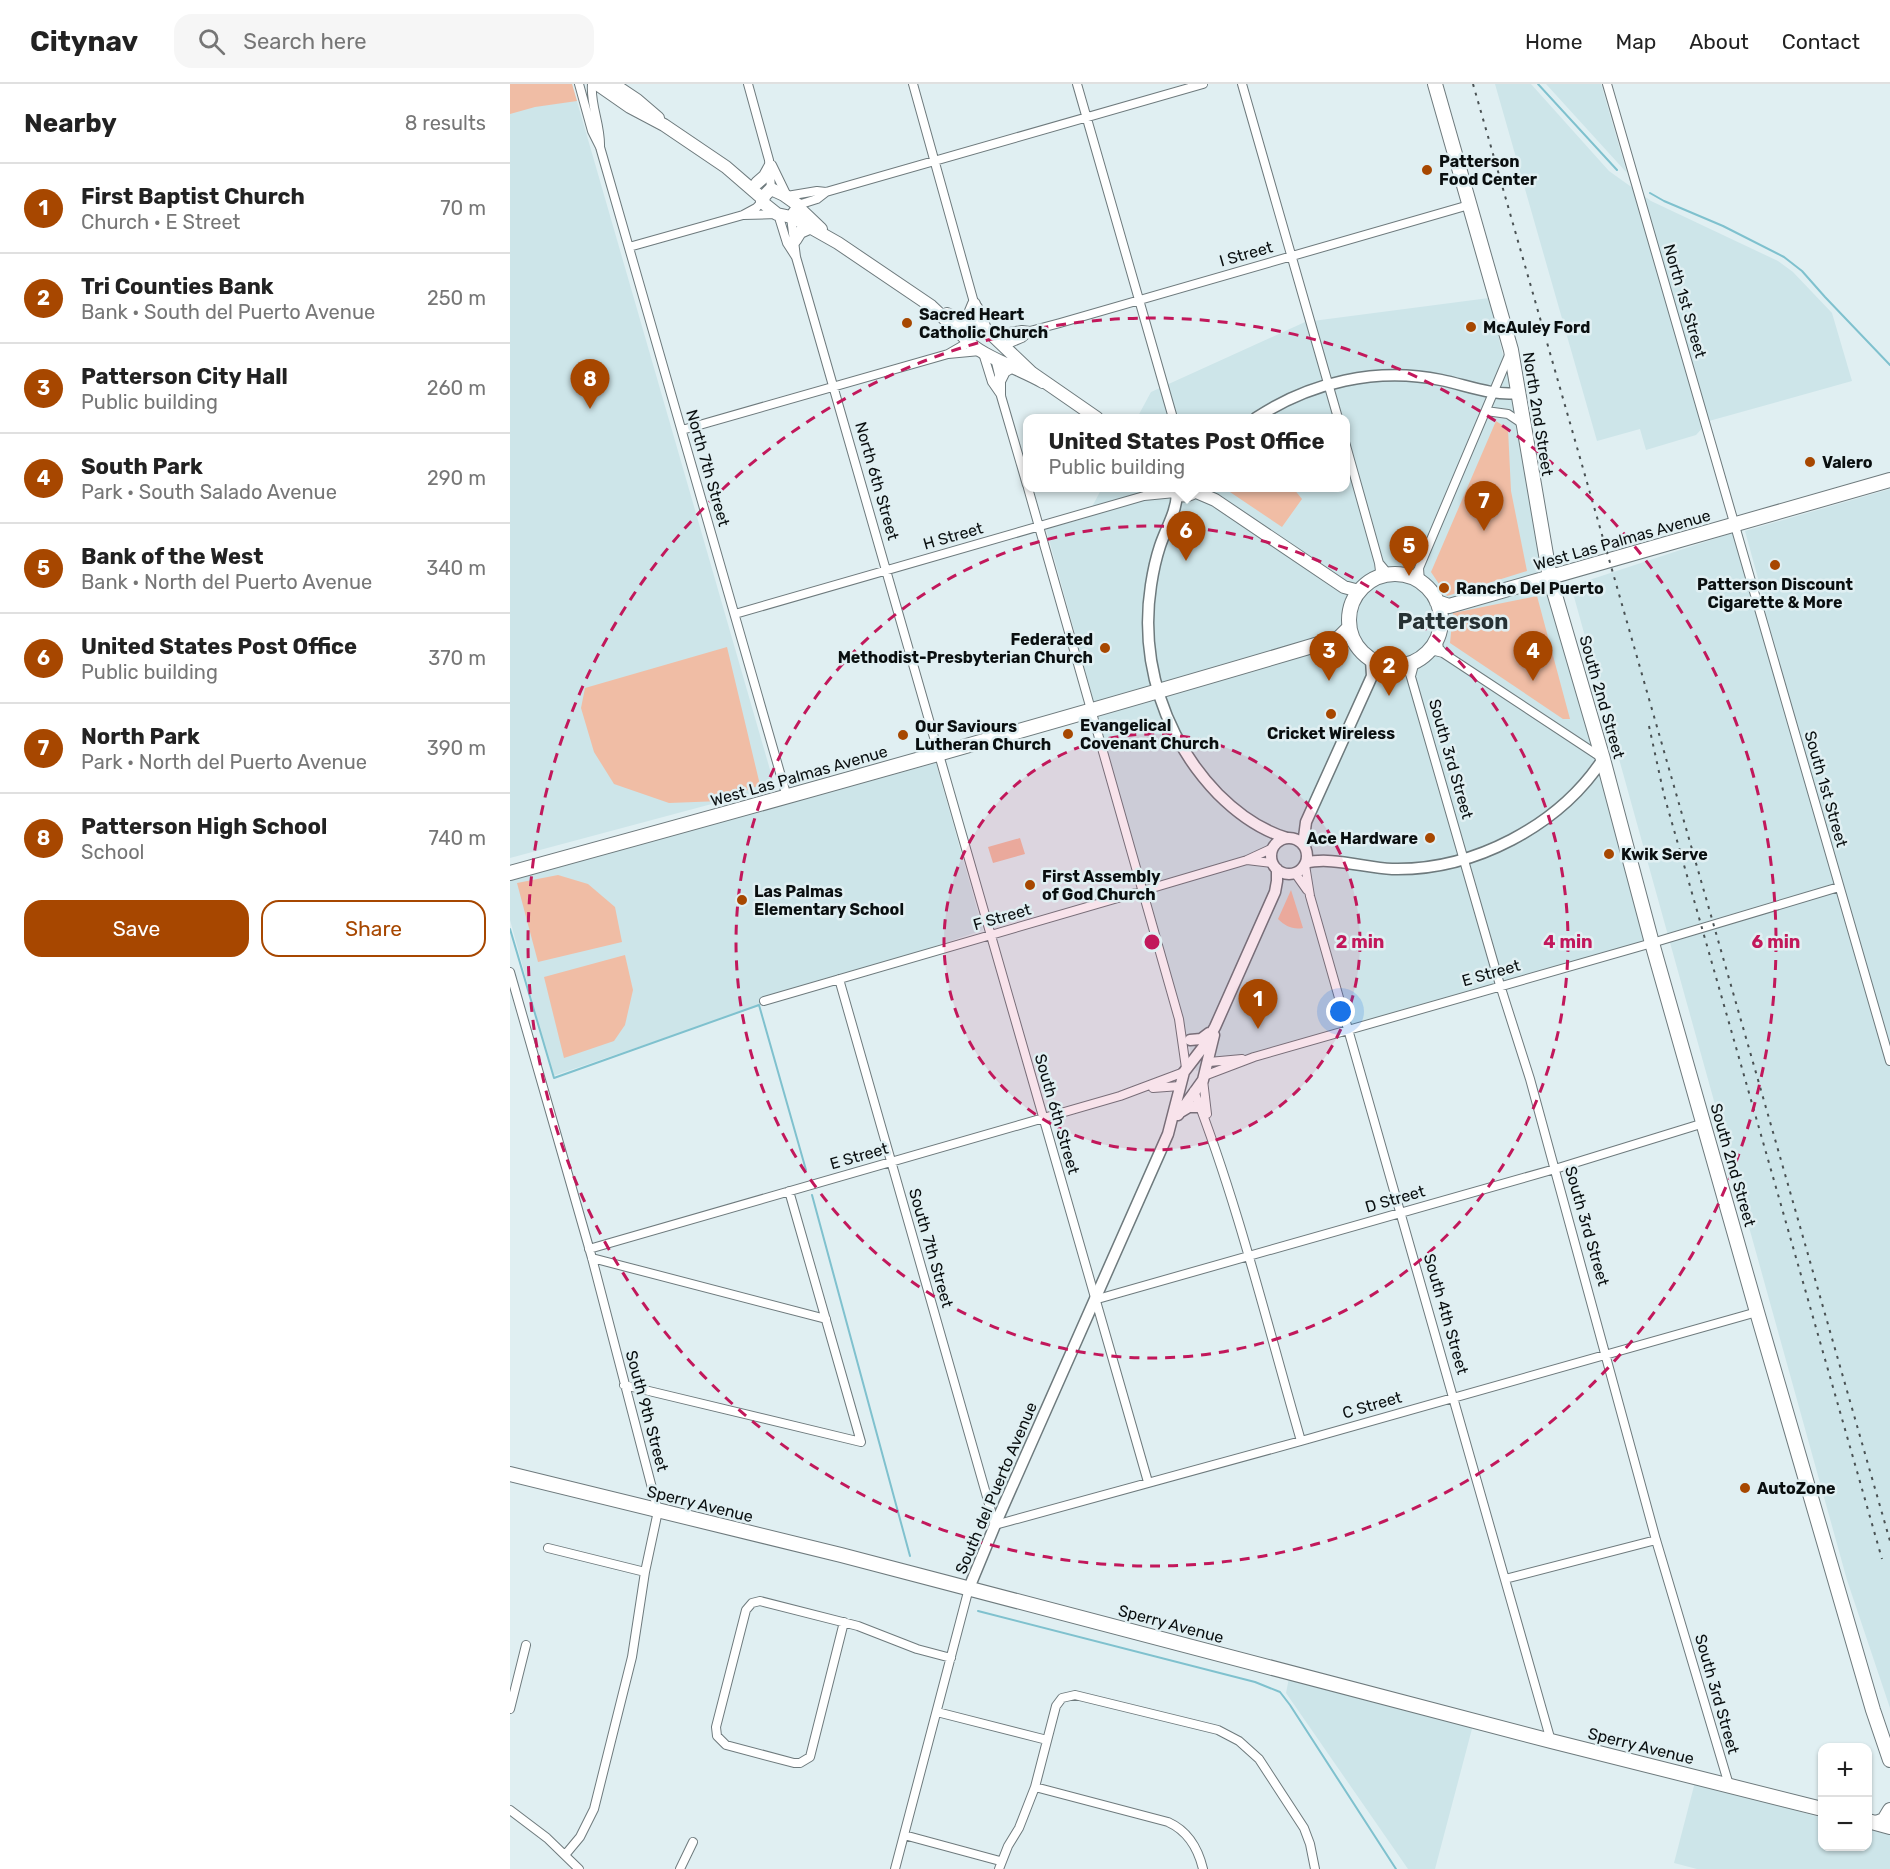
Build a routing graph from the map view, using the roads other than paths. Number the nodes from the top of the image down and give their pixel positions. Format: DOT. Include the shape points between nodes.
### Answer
graph roads {
  1 [pos="579,84"];
  2 [pos="592,84"];
  3 [pos="597,84"];
  4 [pos="613,84"];
  5 [pos="748,84"];
  6 [pos="913,84"];
  7 [pos="1077,84"];
  8 [pos="1203,84"];
  9 [pos="1242,84"];
  10 [pos="1435,84"];
  11 [pos="1607,84"];
  12 [pos="1087,117"];
  13 [pos="664,125"];
  14 [pos="600,147"];
  15 [pos="935,161"];
  16 [pos="770,163"];
  17 [pos="726,167"];
  18 [pos="757,183"];
  19 [pos="826,192"];
  20 [pos="767,195"];
  21 [pos="787,196"];
  22 [pos="1469,205"];
  23 [pos="789,212"];
  24 [pos="743,215"];
  25 [pos="809,228"];
  26 [pos="795,240"];
  27 [pos="838,243"];
  28 [pos="629,247"];
  29 [pos="796,257"];
  30 [pos="1291,257"];
  31 [pos="1139,300"];
  32 [pos="974,301"];
  33 [pos="931,306"];
  34 [pos="961,322"];
  35 [pos="1030,331"];
  36 [pos="984,332"];
  37 [pos="967,342"];
  38 [pos="1003,346"];
  39 [pos="1511,350"];
  40 [pos="948,354"];
  41 [pos="989,355"];
  42 [pos="1013,366"];
  43 [pos="1000,379"];
  44 [pos="1043,382"];
  45 [pos="1328,384"];
  46 [pos="835,387"];
  47 [pos="1494,392"];
  48 [pos="1518,393"];
  49 [pos="1001,396"];
  50 [pos="1486,411"];
  51 [pos="1091,414"];
  52 [pos="1172,414"];
  53 [pos="1263,414"];
  54 [pos="1337,414"];
  55 [pos="1523,424"];
  56 [pos="682,430"];
  57 [pos="1350,460"];
  58 [pos="1023,472"];
  59 [pos="1890,480"];
  60 [pos="1029,492"];
  61 [pos="1152,492"];
  62 [pos="1168,492"];
  63 [pos="1174,492"];
  64 [pos="1176,492"];
  65 [pos="1191,492"];
  66 [pos="1195,492"];
  67 [pos="1201,492"];
  68 [pos="1144,496"];
  69 [pos="1173,515"];
  70 [pos="1734,525"];
  71 [pos="1039,527"];
  72 [pos="887,570"];
  73 [pos="1416,575"];
  74 [pos="1383,576"];
  75 [pos="1550,578"];
  76 [pos="1356,597"];
  77 [pos="1442,608"];
  78 [pos="735,614"];
  79 [pos="1349,627"];
  80 [pos="1339,638"];
  81 [pos="1437,639"];
  82 [pos="1354,641"];
  83 [pos="1443,653"];
  84 [pos="1371,659"];
  85 [pos="1414,660"];
  86 [pos="1385,665"];
  87 [pos="1372,676"];
  88 [pos="1157,691"];
  89 [pos="1091,710"];
  90 [pos="940,753"];
  91 [pos="1603,759"];
  92 [pos="787,796"];
  93 [pos="1306,822"];
  94 [pos="1258,826"];
  95 [pos="1289,838"];
  96 [pos="1305,847"];
  97 [pos="1273,848"];
  98 [pos="1464,859"];
  99 [pos="1247,860"];
  100 [pos="1333,861"];
  101 [pos="1306,864"];
  102 [pos="1275,866"];
  103 [pos="510,873"];
  104 [pos="1292,874"];
  105 [pos="1839,887"];
  106 [pos="1142,891"];
  107 [pos="1275,892"];
  108 [pos="1310,896"];
  109 [pos="991,935"];
  110 [pos="1652,943"];
  111 [pos="510,972"];
  112 [pos="839,979"];
  113 [pos="1500,985"];
  114 [pos="764,1001"];
  115 [pos="1179,1019"];
  116 [pos="1217,1022"];
  117 [pos="1349,1030"];
  118 [pos="1190,1040"];
  119 [pos="1197,1055"];
  120 [pos="1254,1057"];
  121 [pos="1209,1061"];
  122 [pos="1890,1061"];
  123 [pos="1185,1070"];
  124 [pos="1204,1078"];
  125 [pos="1180,1087"];
  126 [pos="1138,1090"];
  127 [pos="1193,1092"];
  128 [pos="1200,1107"];
  129 [pos="1177,1116"];
  130 [pos="1043,1118"];
  131 [pos="1704,1123"];
  132 [pos="1210,1132"];
  133 [pos="1168,1134"];
  134 [pos="891,1162"];
  135 [pos="1555,1169"];
  136 [pos="789,1191"];
  137 [pos="1401,1213"];
  138 [pos="590,1254"];
  139 [pos="1248,1257"];
  140 [pos="1094,1300"];
  141 [pos="1757,1312"];
  142 [pos="826,1319"];
  143 [pos="1607,1354"];
  144 [pos="624,1385"];
  145 [pos="1454,1397"];
  146 [pos="1301,1441"];
  147 [pos="510,1474"];
  148 [pos="1148,1482"];
  149 [pos="658,1511"];
  150 [pos="995,1525"];
  151 [pos="1656,1540"];
  152 [pos="548,1548"];
  153 [pos="645,1572"];
  154 [pos="1505,1579"];
  155 [pos="969,1588"];
  156 [pos="844,1622"];
  157 [pos="526,1645"];
  158 [pos="951,1658"];
  159 [pos="510,1709"];
  160 [pos="937,1712"];
  161 [pos="1047,1740"];
  162 [pos="1551,1741"];
  163 [pos="1889,1758"];
  164 [pos="1728,1785"];
  165 [pos="1035,1787"];
  166 [pos="1818,1808"];
  167 [pos="510,1810"];
  168 [pos="1890,1810"];
  169 [pos="1872,1822"];
  170 [pos="1890,1827"];
  171 [pos="904,1835"];
  172 [pos="693,1842"];
  173 [pos="565,1855"];
  174 [pos="999,1865"];
  175 [pos="1202,1865"];
  176 [pos="579,1869"];
  177 [pos="680,1869"];
  178 [pos="895,1869"];
  179 [pos="1315,1869"];
  1 -- 14 [label="street, North 7th Street"];
  2 -- 14 [label="street, North 7th Street"];
  3 -- 13 [label="main road"];
  4 -- 13 [label="main road"];
  5 -- 16 [label="street"];
  6 -- 15 [label="street"];
  7 -- 12 [label="street"];
  8 -- 12 [label="street"];
  9 -- 30 [label="street"];
  10 -- 22 [label="main road, North 2nd Street"];
  11 -- 70 [label="street, North 1st Street"];
  12 -- 15 [label="street"];
  12 -- 31 [label="street"];
  13 -- 17 [label="main road"];
  14 -- 28 [label="street, North 7th Street"];
  15 -- 19 [label="street"];
  15 -- 32 [label="street"];
  16 -- 18 [label="main road" via="765,177"];
  16 -- 20 [label="street"];
  16 -- 21 [label="street"];
  17 -- 18 [label="main road"];
  17 -- 20 [label="main road"];
  18 -- 20 [label="main road"];
  19 -- 21 [label="street"];
  19 -- 23 [label="street"];
  20 -- 21 [label="main road"];
  20 -- 23 [label="main road"];
  20 -- 24 [label="street"];
  21 -- 23 [label="main road"];
  22 -- 30 [label="street, I Street"];
  22 -- 39 [label="main road, North 2nd Street"];
  23 -- 24 [label="street"];
  23 -- 25 [label="main road"];
  23 -- 26 [label="street, North 6th Street"];
  23 -- 27 [label="main road"];
  23 -- 29 [label="street" via="787,243"];
  24 -- 28 [label="street"];
  25 -- 26 [label="main road"];
  25 -- 27 [label="main road"];
  26 -- 29 [label="street, North 6th Street"];
  27 -- 33 [label="main road"];
  28 -- 56 [label="street, North 7th Street"];
  29 -- 46 [label="street, North 6th Street"];
  30 -- 31 [label="street, I Street"];
  30 -- 45 [label="street"];
  31 -- 35 [label="street, I Street"];
  31 -- 52 [label="street"];
  32 -- 34 [label="main road" via="969,316"];
  32 -- 36 [label="street"];
  33 -- 34 [label="main road"];
  33 -- 37 [label="main road"];
  34 -- 36 [label="main road"];
  35 -- 36 [label="street, I Street"];
  35 -- 38 [label="street, I Street"];
  36 -- 37 [label="street" via="969,334"];
  36 -- 38 [label="main road"];
  37 -- 40 [label="street"];
  37 -- 41 [label="main road"];
  38 -- 41 [label="street"];
  38 -- 44 [label="main road"];
  39 -- 47 [label="street"];
  39 -- 48 [label="main road, North 2nd Street"];
  40 -- 41 [label="street"];
  40 -- 46 [label="street"];
  41 -- 42 [label="main road"];
  41 -- 43 [label="street"];
  41 -- 49 [label="street" via="992,382"];
  42 -- 43 [label="main road"];
  42 -- 44 [label="main road"];
  43 -- 49 [label="street"];
  44 -- 51 [label="main road"];
  45 -- 47 [label="street" via="1363,377 1413,376"];
  45 -- 53 [label="street"];
  45 -- 54 [label="street"];
  46 -- 56 [label="street"];
  46 -- 72 [label="street, North 6th Street"];
  47 -- 48 [label="street"];
  47 -- 50 [label="street"];
  48 -- 55 [label="main road, North 2nd Street"];
  49 -- 58 [label="street"];
  50 -- 55 [label="street" via="1508,414"];
  50 -- 73 [label="street"];
  55 -- 75 [label="main road, North 2nd Street"];
  56 -- 78 [label="street, North 7th Street"];
  57 -- 74 [label="street"];
  59 -- 70 [label="main road, West Las Palmas Avenue"];
  60 -- 71 [label="street"];
  61 -- 68 [label="street, H Street"];
  62 -- 68 [label="street, H Street"];
  63 -- 69 [label="street"];
  64 -- 65 [label="main road"];
  66 -- 69 [label="street"];
  67 -- 76 [label="main road"];
  68 -- 71 [label="street, H Street"];
  69 -- 88 [label="street" via="1158,554 1148,606 1149,649"];
  70 -- 75 [label="main road, West Las Palmas Avenue"];
  70 -- 105 [label="street, South 1st Street"];
  71 -- 72 [label="street, H Street"];
  71 -- 89 [label="street"];
  72 -- 78 [label="street, H Street"];
  72 -- 90 [label="street, North 6th Street"];
  73 -- 74 [label="main road"];
  73 -- 77 [label="main road"];
  74 -- 76 [label="main road"];
  75 -- 77 [label="main road, West Las Palmas Avenue"];
  75 -- 91 [label="main road, South 2nd Street"];
  76 -- 79 [label="main road"];
  77 -- 81 [label="main road"];
  78 -- 92 [label="street, North 7th Street"];
  79 -- 80 [label="main road"];
  79 -- 82 [label="main road"];
  80 -- 82 [label="main road, West Las Palmas Avenue"];
  80 -- 88 [label="main road, West Las Palmas Avenue"];
  81 -- 83 [label="street"];
  81 -- 85 [label="main road"];
  82 -- 84 [label="main road"];
  83 -- 85 [label="street" via="1435,651"];
  83 -- 91 [label="street"];
  84 -- 86 [label="main road"];
  84 -- 87 [label="street"];
  85 -- 86 [label="main road"];
  85 -- 98 [label="street, South 3rd Street" via="1409,671"];
  86 -- 87 [label="street"];
  87 -- 93 [label="street"];
  88 -- 89 [label="main road, West Las Palmas Avenue"];
  88 -- 94 [label="street" via="1171,727 1196,768 1224,800"];
  89 -- 90 [label="main road, West Las Palmas Avenue"];
  89 -- 106 [label="street"];
  90 -- 92 [label="main road, West Las Palmas Avenue"];
  90 -- 109 [label="street, South 6th Street"];
  91 -- 98 [label="street" via="1591,777 1540,822 1498,846"];
  91 -- 110 [label="main road, South 2nd Street"];
  92 -- 103 [label="main road, West Las Palmas Avenue"];
  93 -- 95 [label="street"];
  93 -- 96 [label="street"];
  94 -- 95 [label="street"];
  94 -- 97 [label="street"];
  95 -- 96 [label="street"];
  95 -- 97 [label="street"];
  96 -- 100 [label="street"];
  96 -- 101 [label="street"];
  97 -- 99 [label="street, F Street"];
  97 -- 102 [label="street" via="1271,858"];
  98 -- 100 [label="street" via="1396,869"];
  98 -- 113 [label="street, South 3rd Street"];
  99 -- 102 [label="street, F Street"];
  99 -- 106 [label="street, F Street"];
  100 -- 101 [label="street"];
  101 -- 104 [label="street"];
  101 -- 108 [label="street, South 4th Street"];
  102 -- 104 [label="street"];
  102 -- 107 [label="street, South del Puerto Avenue"];
  104 -- 107 [label="street, South del Puerto Avenue"];
  104 -- 108 [label="street, South 4th Street"];
  105 -- 110 [label="street, E Street"];
  105 -- 122 [label="street, South 1st Street"];
  106 -- 109 [label="street, F Street"];
  106 -- 115 [label="street"];
  107 -- 116 [label="street, South del Puerto Avenue"];
  108 -- 117 [label="street, South 4th Street"];
  109 -- 112 [label="street, F Street"];
  109 -- 130 [label="street, South 6th Street"];
  110 -- 113 [label="street, E Street"];
  110 -- 131 [label="main road, South 2nd Street"];
  111 -- 138 [label="street, South 9th Street"];
  112 -- 114 [label="street, F Street"];
  112 -- 134 [label="street, South 7th Street"];
  113 -- 117 [label="street, E Street"];
  113 -- 135 [label="street, South 3rd Street"];
  115 -- 118 [label="street"];
  115 -- 123 [label="street"];
  116 -- 118 [label="street" via="1201,1039"];
  116 -- 119 [label="street, South del Puerto Avenue"];
  116 -- 121 [label="street, South del Puerto Avenue"];
  117 -- 120 [label="street, E Street"];
  117 -- 137 [label="street, South 4th Street"];
  118 -- 119 [label="street"];
  119 -- 121 [label="street"];
  119 -- 123 [label="street, South del Puerto Avenue"];
  120 -- 121 [label="street, E Street"];
  120 -- 124 [label="street, E Street"];
  121 -- 124 [label="street, South del Puerto Avenue"];
  123 -- 125 [label="street, South del Puerto Avenue"];
  123 -- 126 [label="street, E Street"];
  124 -- 127 [label="street, South del Puerto Avenue"];
  124 -- 132 [label="street"];
  125 -- 126 [label="street, E Street"];
  125 -- 127 [label="street"];
  125 -- 133 [label="street, South del Puerto Avenue"];
  126 -- 130 [label="street, E Street"];
  127 -- 128 [label="street"];
  127 -- 129 [label="street, South del Puerto Avenue"];
  128 -- 129 [label="street" via="1189,1107"];
  128 -- 132 [label="street"];
  129 -- 133 [label="street, South del Puerto Avenue"];
  130 -- 134 [label="street, E Street"];
  130 -- 140 [label="street, South 6th Street"];
  131 -- 135 [label="street, D Street"];
  131 -- 141 [label="main road, South 2nd Street"];
  132 -- 139 [label="street"];
  133 -- 140 [label="street, South del Puerto Avenue"];
  134 -- 136 [label="street, E Street"];
  134 -- 150 [label="street, South 7th Street"];
  135 -- 137 [label="street, D Street"];
  135 -- 143 [label="street, South 3rd Street"];
  136 -- 138 [label="street, E Street"];
  136 -- 142 [label="street"];
  137 -- 139 [label="street, D Street"];
  137 -- 145 [label="street, South 4th Street"];
  138 -- 142 [label="street"];
  138 -- 144 [label="street, South 9th Street"];
  139 -- 140 [label="street, D Street"];
  139 -- 146 [label="street"];
  140 -- 148 [label="street, South 6th Street"];
  140 -- 150 [label="street, South del Puerto Avenue"];
  141 -- 143 [label="street, C Street"];
  141 -- 163 [label="main road, South 2nd Street"];
  142 -- 144 [label="street" via="861,1443"];
  143 -- 145 [label="street, C Street"];
  143 -- 151 [label="street, South 3rd Street"];
  144 -- 149 [label="street, South 9th Street"];
  145 -- 146 [label="street, C Street"];
  145 -- 154 [label="street, South 4th Street"];
  146 -- 148 [label="street, C Street"];
  147 -- 149 [label="main road, Sperry Avenue"];
  148 -- 150 [label="street, C Street"];
  149 -- 153 [label="street, South 9th Street"];
  149 -- 155 [label="main road, Sperry Avenue"];
  150 -- 155 [label="street, South del Puerto Avenue"];
  151 -- 154 [label="street"];
  151 -- 164 [label="street, South 3rd Street"];
  152 -- 153 [label="street"];
  153 -- 173 [label="street, South 9th Street" via="632,1656 594,1809 580,1837"];
  154 -- 162 [label="street, South 4th Street"];
  155 -- 158 [label="street, South del Puerto Avenue"];
  155 -- 162 [label="main road, Sperry Avenue"];
  156 -- 156 [label="street" via="760,1601 752,1603 746,1610 717,1736 726,1745 794,1763 805,1762 812,1755"];
  156 -- 158 [label="street"];
  157 -- 159 [label="street"];
  158 -- 160 [label="street, South del Puerto Avenue"];
  160 -- 161 [label="street"];
  160 -- 171 [label="street, South del Puerto Avenue"];
  161 -- 165 [label="street"];
  161 -- 179 [label="street" via="1056,1706 1062,1698 1075,1695 1218,1730 1239,1741 1259,1759 1304,1828"];
  162 -- 164 [label="main road, Sperry Avenue"];
  164 -- 166 [label="main road, Sperry Avenue"];
  165 -- 174 [label="street"];
  165 -- 175 [label="street" via="1177,1826 1189,1837"];
  167 -- 173 [label="street"];
  168 -- 169 [label="main road" via="1884,1820"];
  169 -- 170 [label="main road"];
  171 -- 174 [label="street"];
  171 -- 178 [label="street, South del Puerto Avenue"];
  172 -- 177 [label="street"];
  173 -- 176 [label="street"];
}
